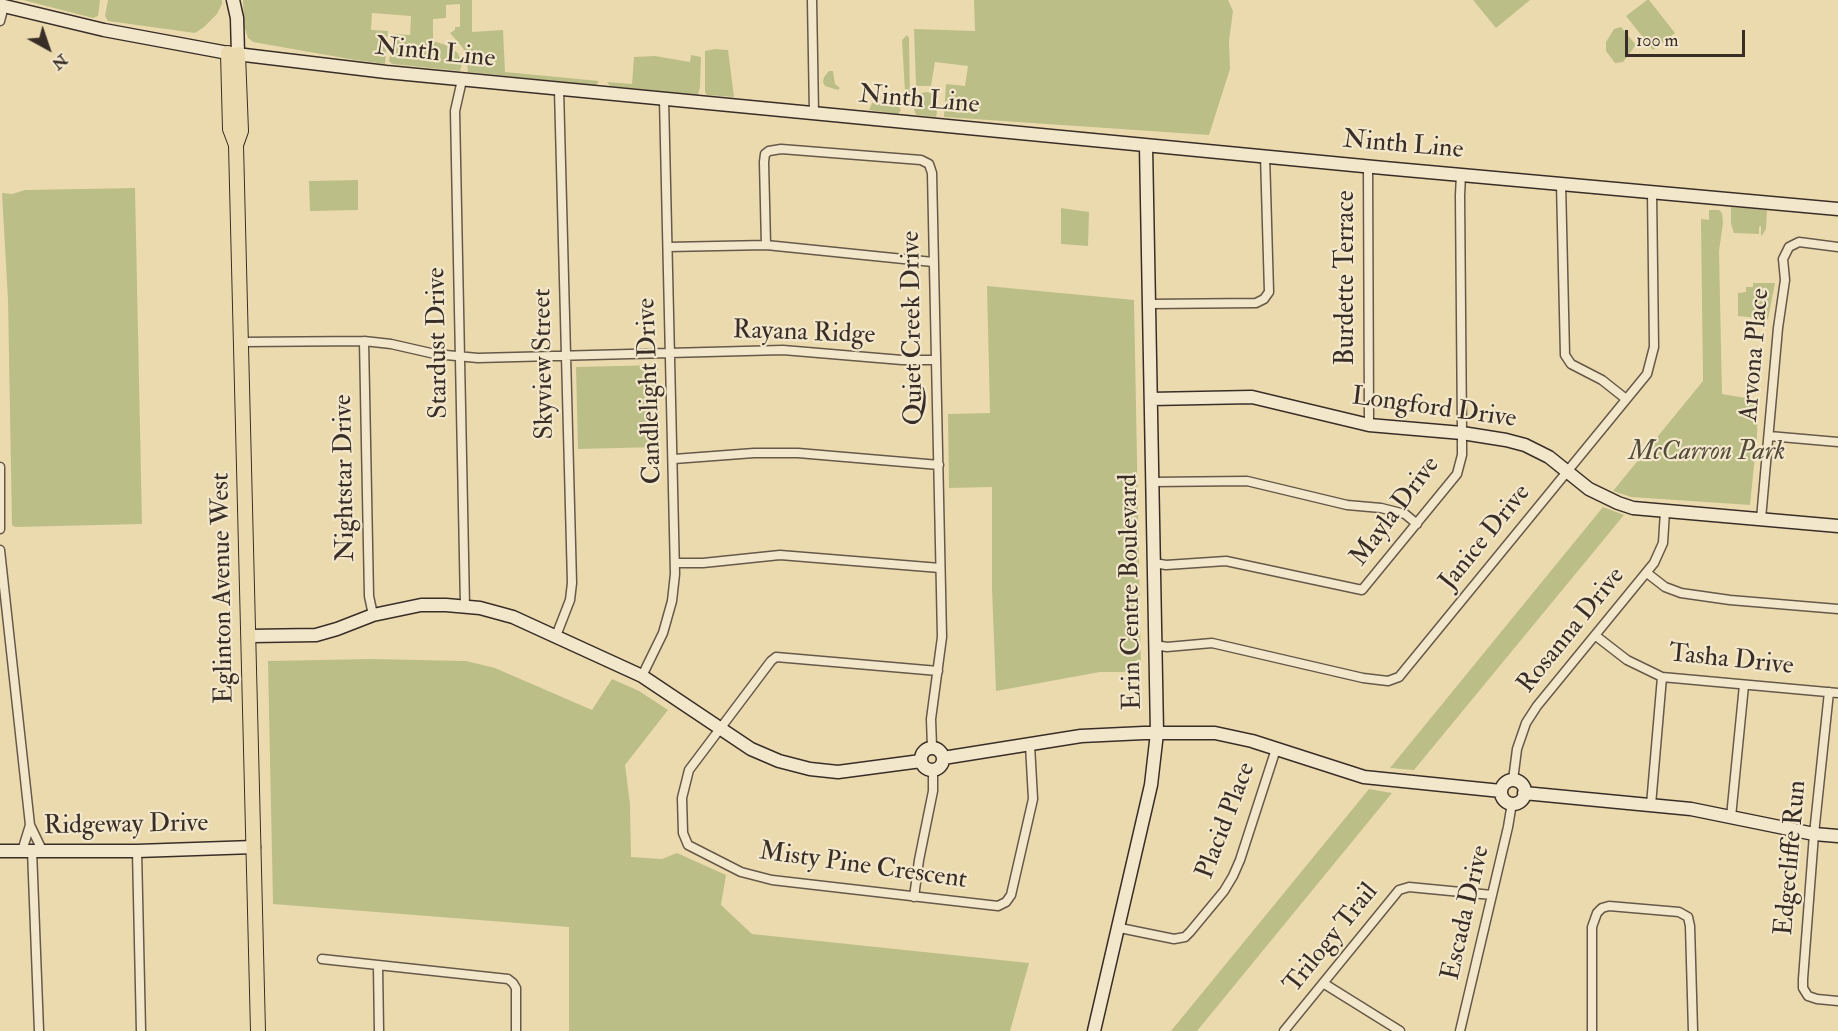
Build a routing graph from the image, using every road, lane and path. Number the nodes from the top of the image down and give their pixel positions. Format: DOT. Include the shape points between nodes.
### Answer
graph roads {
  1 [pos="812,0"];
  2 [pos="233,2"];
  3 [pos="2,5"];
  4 [pos="0,21"];
  5 [pos="233,54"];
  6 [pos="462,80"];
  7 [pos="559,89"];
  8 [pos="664,99"];
  9 [pos="814,113"];
  10 [pos="1146,146"];
  11 [pos="1266,155"];
  12 [pos="1368,165"];
  13 [pos="1461,174"];
  14 [pos="1561,183"];
  15 [pos="1652,192"];
  16 [pos="1838,209"];
  17 [pos="766,245"];
  18 [pos="668,246"];
  19 [pos="1838,247"];
  20 [pos="933,262"];
  21 [pos="1149,304"];
  22 [pos="364,341"];
  23 [pos="242,342"];
  24 [pos="670,353"];
  25 [pos="460,356"];
  26 [pos="566,356"];
  27 [pos="936,360"];
  28 [pos="1151,399"];
  29 [pos="1626,399"];
  30 [pos="1369,425"];
  31 [pos="1462,433"];
  32 [pos="1769,436"];
  33 [pos="1838,442"];
  34 [pos="674,459"];
  35 [pos="939,465"];
  36 [pos="0,467"];
  37 [pos="1568,472"];
  38 [pos="1152,482"];
  39 [pos="1665,511"];
  40 [pos="1761,519"];
  41 [pos="1417,524"];
  42 [pos="1838,526"];
  43 [pos="0,529"];
  44 [pos="0,550"];
  45 [pos="676,563"];
  46 [pos="1154,564"];
  47 [pos="940,568"];
  48 [pos="1647,573"];
  49 [pos="465,606"];
  50 [pos="1838,609"];
  51 [pos="373,615"];
  52 [pos="250,636"];
  53 [pos="556,636"];
  54 [pos="1596,636"];
  55 [pos="1155,645"];
  56 [pos="938,671"];
  57 [pos="642,676"];
  58 [pos="1662,677"];
  59 [pos="1744,685"];
  60 [pos="1833,693"];
  61 [pos="720,728"];
  62 [pos="1157,733"];
  63 [pos="1030,745"];
  64 [pos="932,747"];
  65 [pos="1276,749"];
  66 [pos="943,758"];
  67 [pos="921,761"];
  68 [pos="933,772"];
  69 [pos="1513,780"];
  70 [pos="1501,791"];
  71 [pos="1524,793"];
  72 [pos="1512,803"];
  73 [pos="1651,805"];
  74 [pos="1731,817"];
  75 [pos="30,825"];
  76 [pos="1814,834"];
  77 [pos="1838,836"];
  78 [pos="254,847"];
  79 [pos="32,850"];
  80 [pos="0,851"];
  81 [pos="137,851"];
  82 [pos="1492,895"];
  83 [pos="914,897"];
  84 [pos="1119,928"];
  85 [pos="322,959"];
  86 [pos="378,966"];
  87 [pos="1323,982"];
  88 [pos="1838,1001"];
  89 [pos="39,1031"];
  90 [pos="141,1031"];
  91 [pos="258,1031"];
  92 [pos="379,1031"];
  93 [pos="516,1031"];
  94 [pos="1094,1031"];
  95 [pos="1284,1031"];
  96 [pos="1400,1031"];
  97 [pos="1460,1031"];
  98 [pos="1593,1031"];
  99 [pos="1693,1031"];
  1 -- 9 [label="street"];
  2 -- 5 [label="street, Eglinton Avenue West" via="237,18"];
  3 -- 4 [label="street"];
  3 -- 5 [label="street, Ninth Line" via="104,30"];
  5 -- 6 [label="street, Ninth Line"];
  5 -- 23 [label="main road, Eglinton Avenue West" via="241,131 237,145"];
  6 -- 7 [label="street, Ninth Line"];
  6 -- 25 [label="street, Stardust Drive" via="455,111"];
  7 -- 8 [label="street, Ninth Line"];
  7 -- 26 [label="street, Skyview Street"];
  8 -- 9 [label="street, Ninth Line"];
  8 -- 18 [label="street, Candlelight Drive"];
  9 -- 10 [label="street, Ninth Line"];
  10 -- 11 [label="street, Ninth Line"];
  10 -- 21 [label="street, Erin Centre Boulevard"];
  11 -- 12 [label="street, Ninth Line"];
  11 -- 21 [label="street" via="1269,292 1264,299 1256,303"];
  12 -- 13 [label="street, Ninth Line"];
  12 -- 30 [label="street, Burdette Terrace"];
  13 -- 14 [label="street, Ninth Line"];
  13 -- 31 [label="street, Mayla Drive"];
  14 -- 15 [label="street, Ninth Line"];
  14 -- 29 [label="street" via="1565,355 1571,364 1602,380"];
  15 -- 16 [label="street, Ninth Line"];
  15 -- 29 [label="street, Janice Drive" via="1654,346 1647,374"];
  17 -- 18 [label="street"];
  17 -- 20 [label="street"];
  17 -- 20 [label="street, Quiet Creek Drive" via="764,162 769,151 921,160 929,164 932,173"];
  18 -- 24 [label="street, Candlelight Drive"];
  19 -- 32 [label="street, Arvona Place" via="1799,242 1789,247 1783,258 1785,280"];
  20 -- 27 [label="street, Quiet Creek Drive"];
  21 -- 28 [label="street, Erin Centre Boulevard"];
  22 -- 23 [label="street, Rayana Ridge"];
  22 -- 25 [label="street, Rayana Ridge"];
  22 -- 51 [label="street, Nightstar Drive" via="369,596"];
  23 -- 52 [label="main road, Eglinton Avenue West"];
  24 -- 26 [label="street, Rayana Ridge"];
  24 -- 27 [label="street, Rayana Ridge" via="783,350"];
  24 -- 34 [label="street, Candlelight Drive"];
  25 -- 26 [label="street, Rayana Ridge"];
  25 -- 49 [label="street, Stardust Drive"];
  26 -- 53 [label="street, Skyview Street" via="572,583"];
  27 -- 35 [label="street, Quiet Creek Drive"];
  28 -- 30 [label="street, Longford Drive" via="1252,397"];
  28 -- 38 [label="street, Erin Centre Boulevard"];
  29 -- 37 [label="street, Janice Drive"];
  30 -- 31 [label="street, Longford Drive"];
  31 -- 37 [label="street, Longford Drive" via="1525,445"];
  31 -- 41 [label="street, Mayla Drive" via="1457,474"];
  32 -- 33 [label="street"];
  32 -- 40 [label="street, Arvona Place"];
  34 -- 35 [label="street" via="798,453"];
  34 -- 45 [label="street, Candlelight Drive"];
  35 -- 47 [label="street, Quiet Creek Drive"];
  36 -- 43 [label="street"];
  37 -- 39 [label="street, Longford Drive" via="1589,489 1618,503"];
  37 -- 55 [label="street, Janice Drive" via="1399,677 1388,681 1363,678 1212,643"];
  38 -- 41 [label="street" via="1246,481 1405,514"];
  38 -- 46 [label="street, Erin Centre Boulevard"];
  39 -- 40 [label="street, Longford Drive"];
  39 -- 48 [label="street, Rosanna Drive" via="1661,548"];
  40 -- 42 [label="street, Longford Drive"];
  41 -- 46 [label="street, Mayla Drive" via="1362,590 1226,561"];
  44 -- 75 [label="street"];
  45 -- 47 [label="street" via="780,555"];
  45 -- 57 [label="street, Candlelight Drive" via="668,618"];
  46 -- 55 [label="street, Erin Centre Boulevard"];
  47 -- 56 [label="street, Quiet Creek Drive" via="942,637"];
  48 -- 50 [label="street" via="1681,593"];
  48 -- 54 [label="street, Rosanna Drive"];
  49 -- 51 [label="street" via="421,605"];
  49 -- 53 [label="street" via="513,617"];
  51 -- 52 [label="street" via="315,635"];
  52 -- 78 [label="main road, Eglinton Avenue West"];
  53 -- 57 [label="street"];
  54 -- 58 [label="street, Tasha Drive" via="1627,660"];
  54 -- 69 [label="street, Rosanna Drive" via="1526,723"];
  55 -- 62 [label="street, Erin Centre Boulevard"];
  56 -- 61 [label="street" via="776,657"];
  56 -- 64 [label="street, Quiet Creek Drive" via="931,719"];
  57 -- 61 [label="street"];
  58 -- 59 [label="street, Tasha Drive"];
  58 -- 73 [label="street"];
  59 -- 60 [label="street, Tasha Drive"];
  59 -- 74 [label="street"];
  60 -- 76 [label="street, Edgecliffe Run"];
  61 -- 67 [label="street" via="765,756 810,770 838,772"];
  61 -- 83 [label="street, Misty Pine Crescent" via="696,758 685,781 683,833 688,845 741,872 764,879"];
  62 -- 63 [label="street" via="1081,736"];
  62 -- 65 [label="street" via="1215,733"];
  62 -- 84 [label="street, Erin Centre Boulevard" via="1151,785"];
  63 -- 66 [label="street"];
  63 -- 83 [label="street, Misty Pine Crescent" via="1033,799 1011,895 1006,902 998,906"];
  64 -- 66 [label="street"];
  64 -- 67 [label="street" via="924,751"];
  65 -- 70 [label="street" via="1364,777"];
  65 -- 84 [label="street, Placid Place" via="1233,876 1190,933 1174,939"];
  66 -- 68 [label="street"];
  67 -- 68 [label="street"];
  68 -- 83 [label="street"];
  69 -- 70 [label="street" via="1505,783"];
  69 -- 71 [label="street" via="1521,784"];
  70 -- 72 [label="street" via="1505,801"];
  71 -- 72 [label="street" via="1520,801"];
  71 -- 73 [label="street"];
  72 -- 82 [label="street, Escada Drive"];
  73 -- 74 [label="street"];
  74 -- 76 [label="street"];
  75 -- 79 [label="street"];
  75 -- 79 [label="street"];
  76 -- 77 [label="street"];
  76 -- 88 [label="street, Edgecliffe Run" via="1803,988 1808,996"];
  78 -- 81 [label="street, Ridgeway Drive"];
  78 -- 91 [label="main road, Eglinton Avenue West"];
  79 -- 80 [label="street, Ridgeway Drive"];
  79 -- 81 [label="street, Ridgeway Drive"];
  79 -- 89 [label="street"];
  81 -- 90 [label="street"];
  82 -- 87 [label="street, Trilogy Trail" via="1409,887 1399,890"];
  82 -- 97 [label="street, Escada Drive"];
  84 -- 94 [label="street, Erin Centre Boulevard"];
  85 -- 86 [label="street"];
  86 -- 92 [label="street"];
  86 -- 93 [label="street" via="508,980 516,988"];
  87 -- 95 [label="street, Trilogy Trail"];
  87 -- 96 [label="street"];
  98 -- 99 [label="street" via="1592,927 1599,910 1613,906 1679,912 1688,917"];
}
